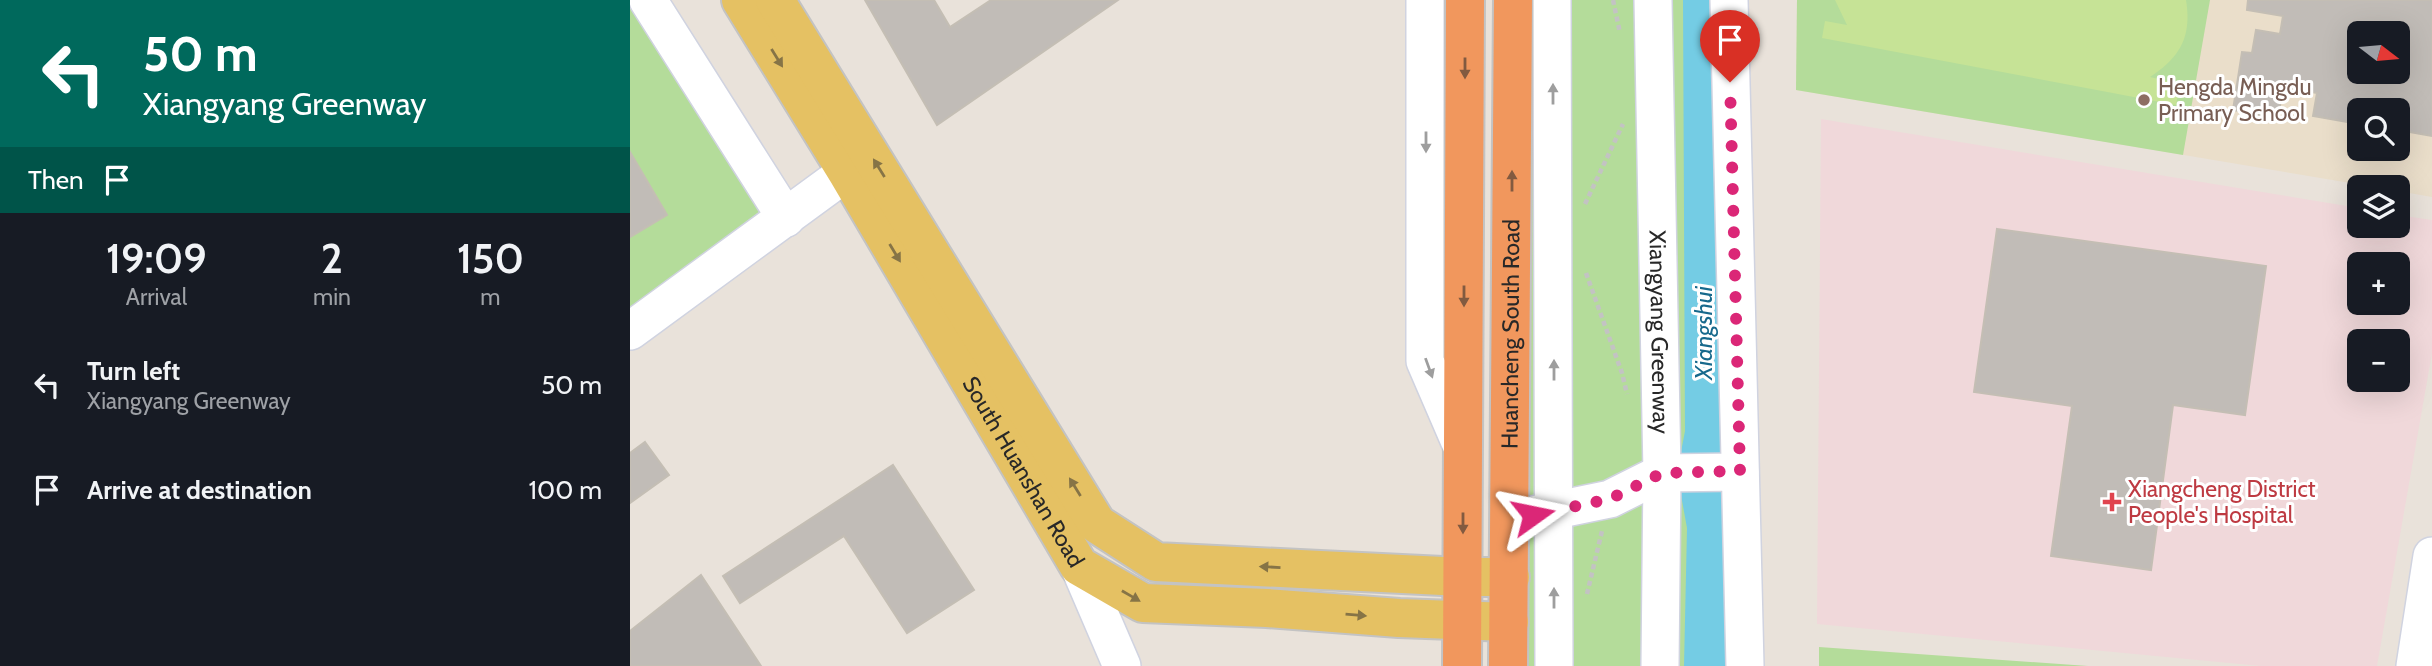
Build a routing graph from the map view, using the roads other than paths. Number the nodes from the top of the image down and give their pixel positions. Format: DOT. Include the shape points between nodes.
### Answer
graph roads {
  1 [pos="648,0"];
  2 [pos="741,0"];
  3 [pos="775,0"];
  4 [pos="1424,0"];
  5 [pos="1465,0"];
  6 [pos="1513,0"];
  7 [pos="1552,0"];
  8 [pos="1653,0"];
  9 [pos="1729,0"];
  10 [pos="847,172"];
  11 [pos="786,218"];
  12 [pos="630,331"];
  13 [pos="1463,449"];
  14 [pos="1739,472"];
  15 [pos="1662,473"];
  16 [pos="1555,510"];
  17 [pos="1511,520"];
  18 [pos="2432,556"];
  19 [pos="1079,566"];
  20 [pos="1463,577"];
  21 [pos="1510,577"];
  22 [pos="1462,621"];
  23 [pos="1509,622"];
  24 [pos="2415,664"];
  25 [pos="1122,666"];
  26 [pos="1462,666"];
  27 [pos="1508,666"];
  28 [pos="1553,666"];
  29 [pos="1660,666"];
  30 [pos="1745,666"];
  1 -- 11 [label="street"];
  2 -- 10 [label="main road, South Huanshan Road, one-way"];
  20 -- 3 [label="main road, South Huanshan Road, one-way" via="1156,562 1097,524"];
  4 -- 13 [label="street, one-way" via="1425,361"];
  5 -- 13 [label="highway, Huancheng South Road, one-way"];
  17 -- 6 [label="highway, Huancheng South Road, one-way"];
  16 -- 7 [label="street, one-way"];
  8 -- 15 [label="street, Xiangyang Greenway"];
  9 -- 14 [label="street"];
  10 -- 11 [label="street"];
  10 -- 19 [label="main road, South Huanshan Road, one-way"];
  11 -- 12 [label="street"];
  13 -- 20 [label="highway, Huancheng South Road, one-way"];
  14 -- 15 [label="street"];
  14 -- 30 [label="street"];
  15 -- 16 [label="street" via="1610,499"];
  15 -- 29 [label="street, Xiangyang Greenway"];
  16 -- 17 [label="street"];
  28 -- 16 [label="street, one-way"];
  17 -- 21 [label="highway, Huancheng South Road"];
  18 -- 24 [label="street"];
  19 -- 22 [label="main road, South Huanshan Road, one-way" via="1143,603"];
  19 -- 25 [label="street"];
  20 -- 21 [label="main road, South Huanshan Road"];
  20 -- 22 [label="highway, Huancheng South Road"];
  21 -- 23 [label="highway, Huancheng South Road"];
  22 -- 23 [label="main road, South Huanshan Road"];
  22 -- 26 [label="highway, Huancheng South Road"];
  23 -- 27 [label="highway, Huancheng South Road"];
}
